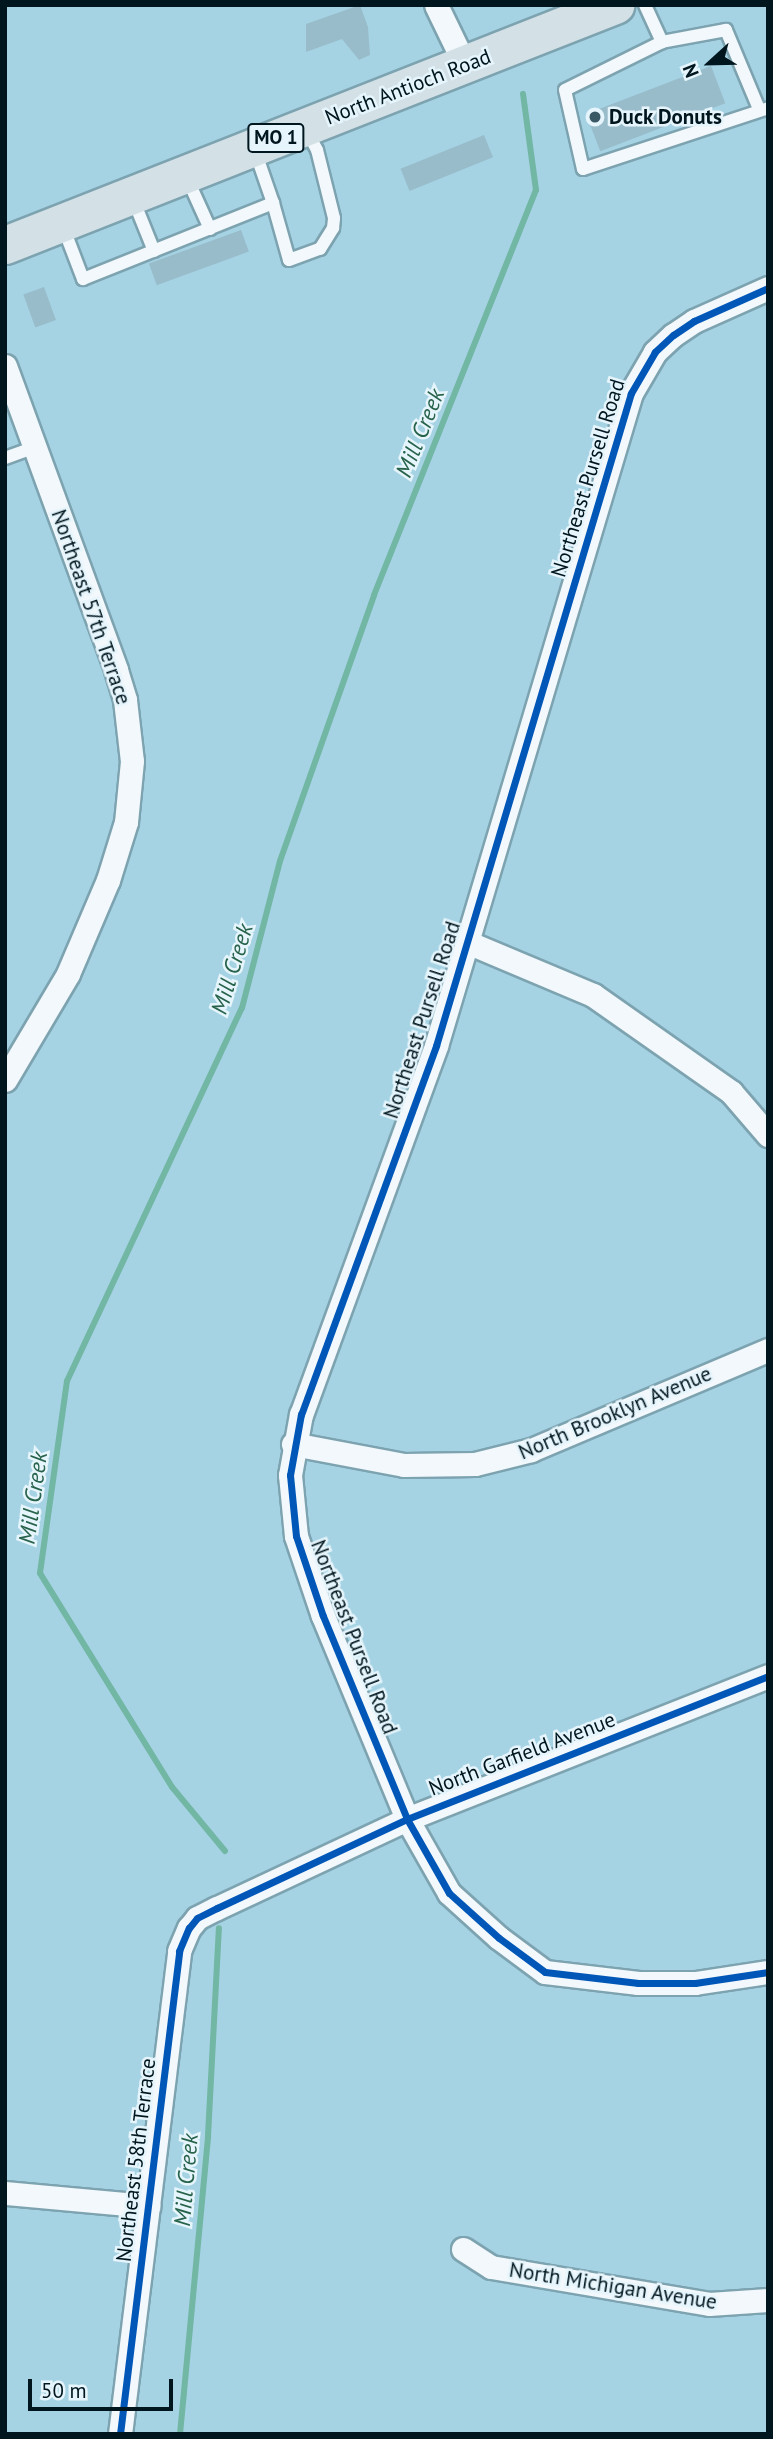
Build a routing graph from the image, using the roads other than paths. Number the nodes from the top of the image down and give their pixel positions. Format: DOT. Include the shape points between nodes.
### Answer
graph roads {
  1 [pos="436,5"];
  2 [pos="615,5"];
  3 [pos="645,5"];
  4 [pos="662,43"];
  5 [pos="465,65"];
  6 [pos="763,109"];
  7 [pos="305,127"];
  8 [pos="253,147"];
  9 [pos="185,174"];
  10 [pos="131,195"];
  11 [pos="273,203"];
  12 [pos="61,222"];
  13 [pos="209,229"];
  14 [pos="5,245"];
  15 [pos="154,251"];
  16 [pos="768,288"];
  17 [pos="5,366"];
  18 [pos="35,447"];
  19 [pos="5,458"];
  20 [pos="467,942"];
  21 [pos="5,1080"];
  22 [pos="768,1135"];
  23 [pos="768,1350"];
  24 [pos="293,1444"];
  25 [pos="768,1676"];
  26 [pos="407,1819"];
  27 [pos="217,1908"];
  28 [pos="768,1972"];
  29 [pos="5,2193"];
  30 [pos="148,2206"];
  31 [pos="463,2249"];
  32 [pos="768,2300"];
  33 [pos="120,2434"];
  1 -- 5 [label="street"];
  2 -- 5 [label="main road, North Antioch Road / MO 1"];
  3 -- 4 [label="lane"];
  4 -- 6 [label="lane" via="726,30"];
  4 -- 6 [label="lane" via="565,90 583,169"];
  5 -- 7 [label="main road, North Antioch Road / MO 1"];
  7 -- 8 [label="main road, North Antioch Road / MO 1"];
  7 -- 11 [label="lane" via="317,150 334,218 320,249 289,260"];
  8 -- 9 [label="main road, North Antioch Road / MO 1"];
  8 -- 11 [label="lane"];
  9 -- 10 [label="main road, North Antioch Road / MO 1"];
  9 -- 13 [label="lane"];
  10 -- 12 [label="main road, North Antioch Road / MO 1"];
  10 -- 15 [label="lane"];
  11 -- 13 [label="lane"];
  12 -- 14 [label="main road, North Antioch Road / MO 1"];
  12 -- 15 [label="lane" via="83,279"];
  13 -- 15 [label="lane"];
  16 -- 20 [label="street, Northeast Pursell Road" via="694,321 673,335 640,373"];
  17 -- 18 [label="street, Northeast 57th Terrace"];
  18 -- 19 [label="lane"];
  18 -- 21 [label="street, Northeast 57th Terrace" via="119,680 130,730 131,781 119,852 98,904 68,974"];
  20 -- 22 [label="street" via="593,995 731,1092"];
  20 -- 24 [label="street, Northeast Pursell Road" via="436,1046 300,1414"];
  23 -- 24 [label="street, North Brooklyn Avenue" via="531,1450 475,1464 404,1465"];
  24 -- 26 [label="street, Northeast Pursell Road" via="290,1475 296,1536 323,1616"];
  25 -- 26 [label="street, North Garfield Avenue"];
  26 -- 27 [label="street, North Garfield Avenue"];
  26 -- 28 [label="street, Northeast Pursell Road" via="449,1893 545,1972 638,1983 695,1983"];
  27 -- 30 [label="street, Northeast 58th Terrace" via="197,1918 179,1951"];
  29 -- 30 [label="street"];
  30 -- 33 [label="street, Northeast 58th Terrace"];
  31 -- 32 [label="street, North Michigan Avenue" via="491,2267 709,2304"];
}
